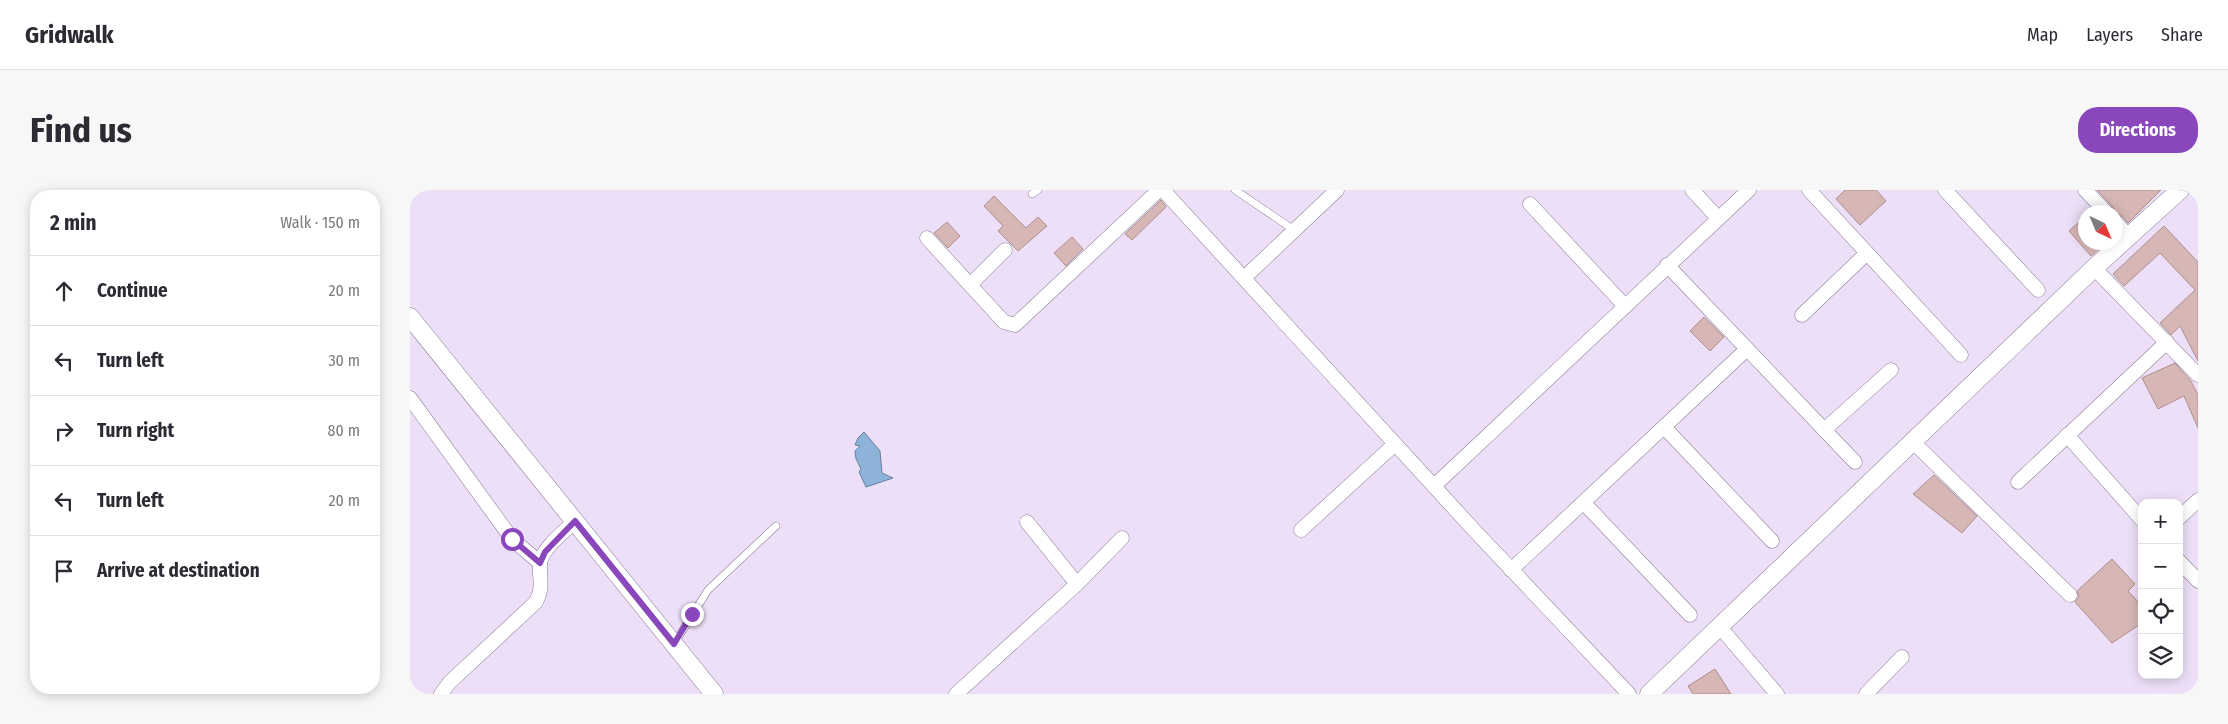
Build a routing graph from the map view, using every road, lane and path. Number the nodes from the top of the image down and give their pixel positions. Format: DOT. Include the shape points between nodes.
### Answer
graph roads {
  1 [pos="1159,190"];
  2 [pos="1164,190"];
  3 [pos="1235,190"];
  4 [pos="1337,190"];
  5 [pos="1692,190"];
  6 [pos="1749,190"];
  7 [pos="1808,190"];
  8 [pos="1945,190"];
  9 [pos="2085,190"];
  10 [pos="2180,190"];
  11 [pos="1530,204"];
  12 [pos="2099,205"];
  13 [pos="1718,218"];
  14 [pos="1294,230"];
  15 [pos="2123,230"];
  16 [pos="2128,236"];
  17 [pos="927,238"];
  18 [pos="1005,250"];
  19 [pos="1867,253"];
  20 [pos="1667,265"];
  21 [pos="2094,268"];
  22 [pos="1244,278"];
  23 [pos="970,285"];
  24 [pos="2038,290"];
  25 [pos="1624,305"];
  26 [pos="1802,315"];
  27 [pos="410,317"];
  28 [pos="2167,342"];
  29 [pos="1747,349"];
  30 [pos="1961,355"];
  31 [pos="1891,370"];
  32 [pos="2198,375"];
  33 [pos="410,398"];
  34 [pos="1664,427"];
  35 [pos="1824,430"];
  36 [pos="2067,435"];
  37 [pos="1913,442"];
  38 [pos="1395,444"];
  39 [pos="1855,462"];
  40 [pos="2018,482"];
  41 [pos="1434,486"];
  42 [pos="2198,500"];
  43 [pos="1584,503"];
  44 [pos="2183,514"];
  45 [pos="2138,515"];
  46 [pos="575,521"];
  47 [pos="1027,522"];
  48 [pos="776,526"];
  49 [pos="1301,530"];
  50 [pos="1122,538"];
  51 [pos="1772,541"];
  52 [pos="540,563"];
  53 [pos="2183,565"];
  54 [pos="1512,570"];
  55 [pos="2198,581"];
  56 [pos="1077,584"];
  57 [pos="2070,595"];
  58 [pos="1690,615"];
  59 [pos="1719,626"];
  60 [pos="674,644"];
  61 [pos="1902,656"];
  62 [pos="441,694"];
  63 [pos="714,694"];
  64 [pos="956,694"];
  65 [pos="1629,694"];
  66 [pos="1649,694"];
  67 [pos="1777,694"];
  68 [pos="1866,694"];
  1 -- 23 [label="street" via="1015,325 1004,322"];
  2 -- 22 [label="street"];
  3 -- 14 [label="lane"];
  4 -- 14 [label="street"];
  5 -- 13 [label="street"];
  6 -- 13 [label="street"];
  7 -- 19 [label="street"];
  8 -- 24 [label="street"];
  9 -- 12 [label="street"];
  10 -- 16 [label="street"];
  11 -- 25 [label="street"];
  13 -- 20 [label="street"];
  14 -- 22 [label="street"];
  15 -- 16 [label="street"];
  16 -- 21 [label="street"];
  17 -- 23 [label="street"];
  18 -- 23 [label="street"];
  19 -- 26 [label="street"];
  19 -- 30 [label="street"];
  20 -- 25 [label="street"];
  20 -- 29 [label="street"];
  21 -- 28 [label="street"];
  21 -- 37 [label="street"];
  22 -- 38 [label="street"];
  25 -- 41 [label="street"];
  27 -- 46 [label="street"];
  28 -- 32 [label="street"];
  28 -- 36 [label="street"];
  29 -- 34 [label="street"];
  29 -- 35 [label="street"];
  31 -- 35 [label="street"];
  33 -- 52 [label="street" via="512,539"];
  34 -- 43 [label="street"];
  34 -- 51 [label="street"];
  35 -- 39 [label="street"];
  36 -- 40 [label="street"];
  36 -- 45 [label="street"];
  37 -- 57 [label="street"];
  37 -- 59 [label="street"];
  38 -- 41 [label="street"];
  38 -- 49 [label="street"];
  41 -- 54 [label="street"];
  42 -- 44 [label="street"];
  43 -- 54 [label="street"];
  43 -- 58 [label="street"];
  46 -- 52 [label="street" via="545,552"];
  46 -- 60 [label="street"];
  47 -- 56 [label="street"];
  48 -- 60 [label="lane" via="708,590"];
  50 -- 56 [label="street"];
  52 -- 62 [label="street" via="542,591 536,602"];
  53 -- 55 [label="street"];
  54 -- 65 [label="street"];
  56 -- 64 [label="street"];
  59 -- 66 [label="street"];
  59 -- 67 [label="street"];
  60 -- 63 [label="street"];
  61 -- 68 [label="street"];
}
